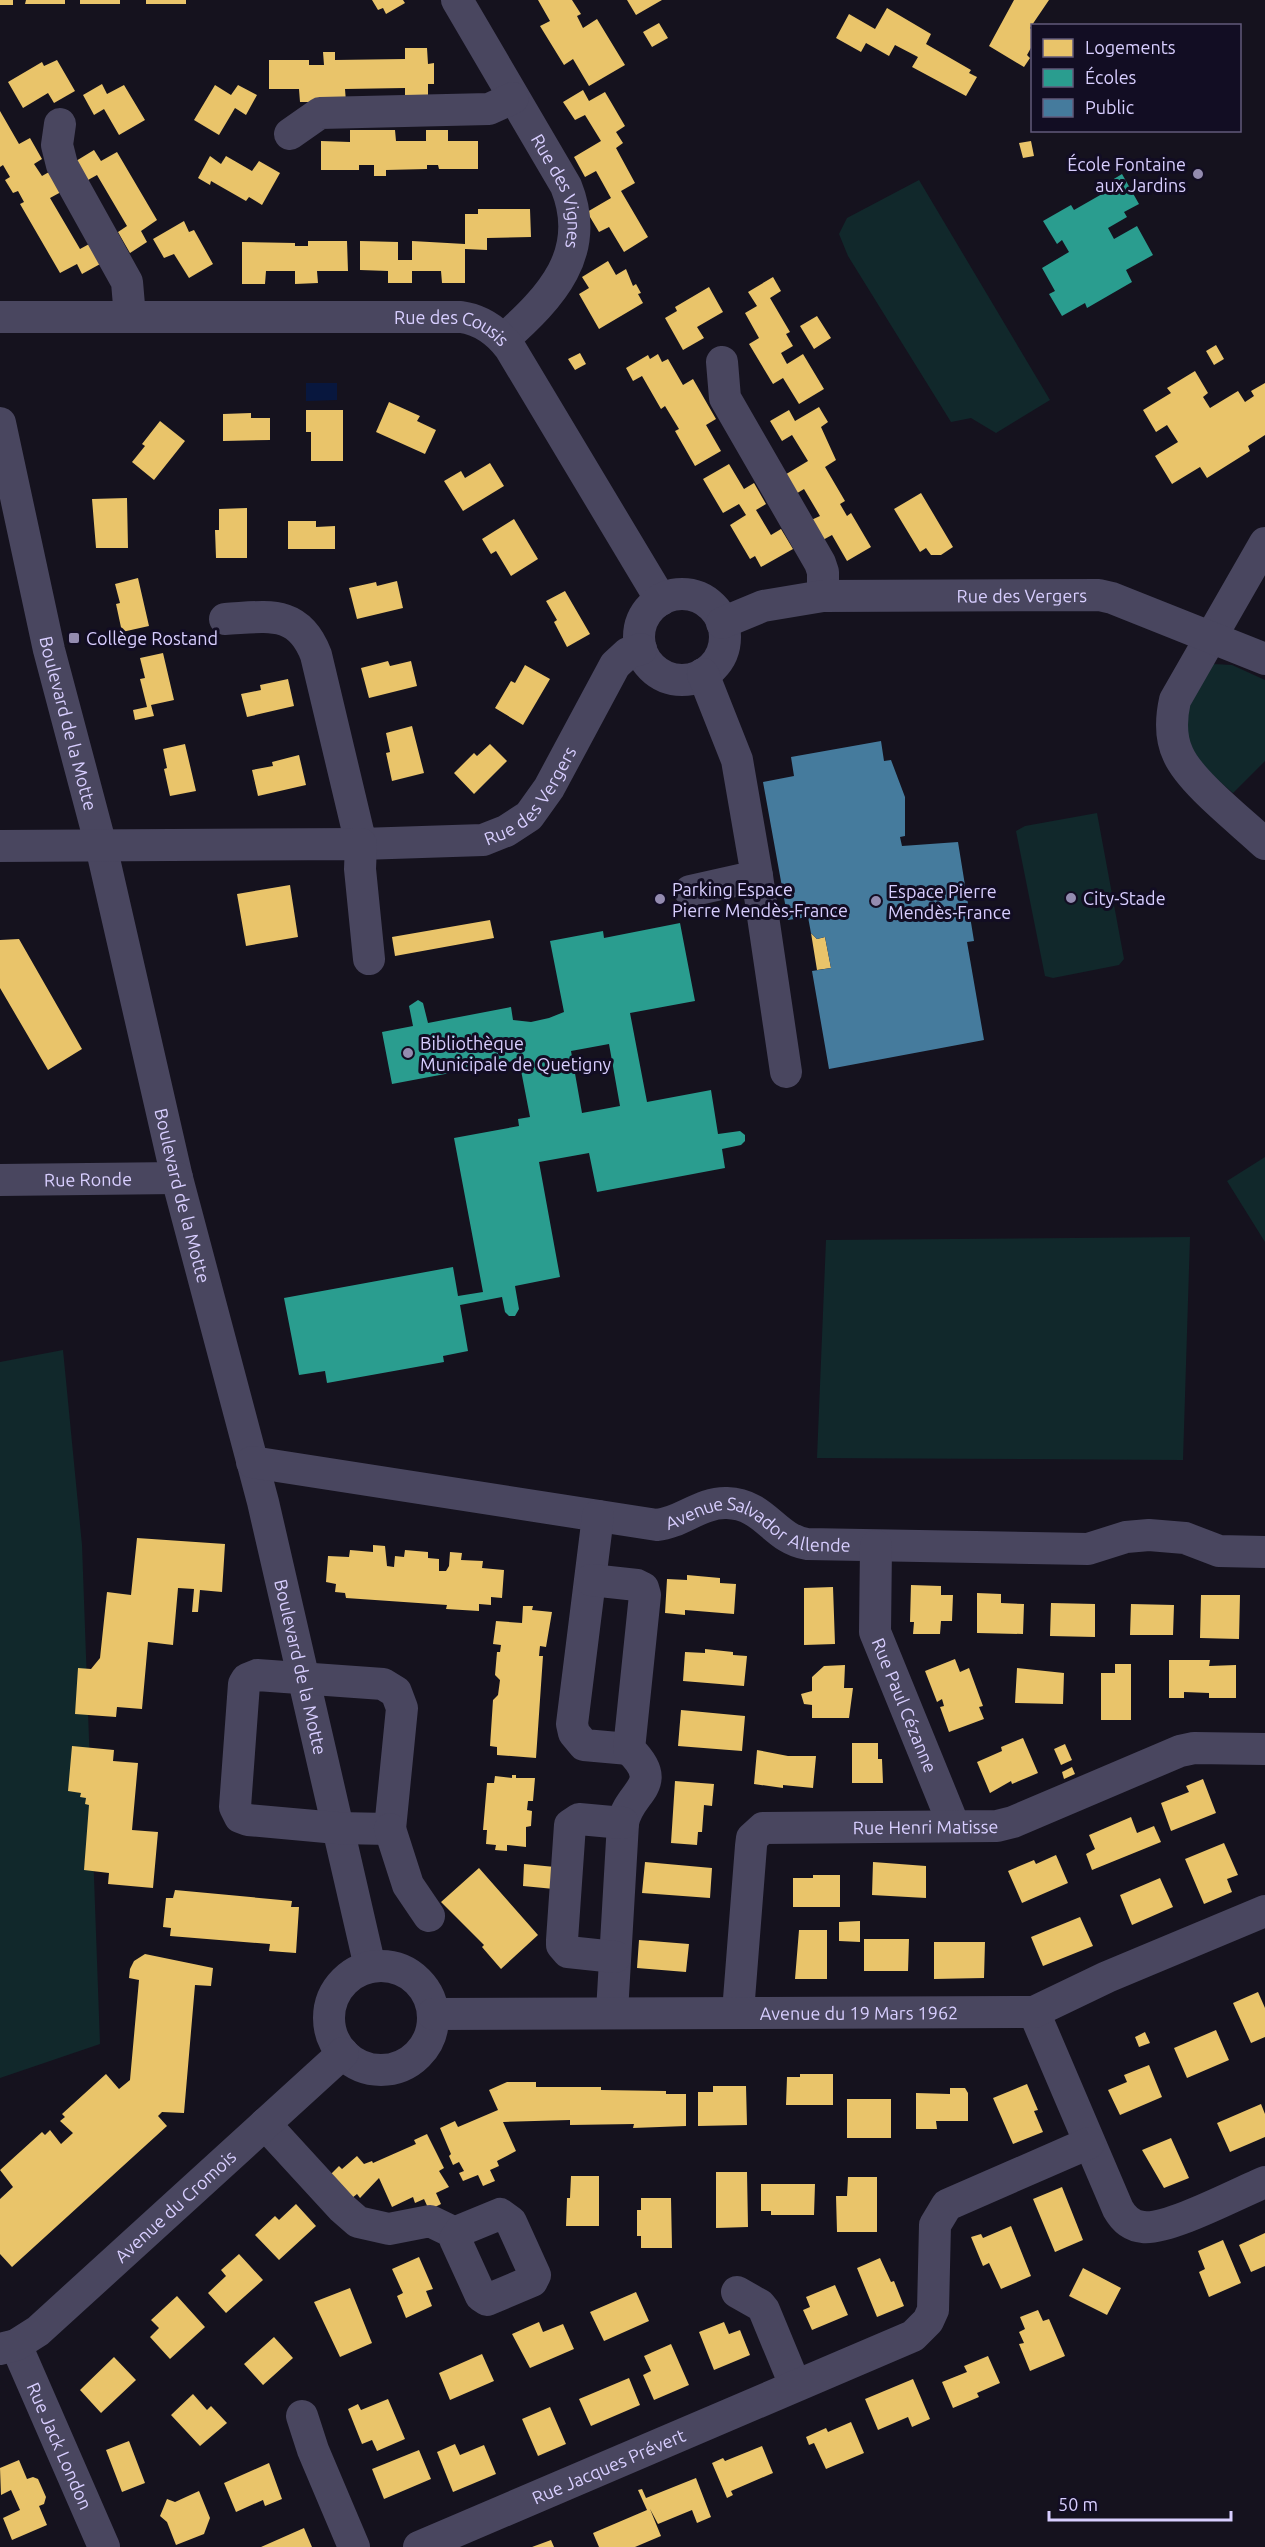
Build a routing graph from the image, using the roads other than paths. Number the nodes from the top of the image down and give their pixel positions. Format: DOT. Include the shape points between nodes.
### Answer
graph roads {
  1 [pos="457,0"];
  2 [pos="513,98"];
  3 [pos="60,124"];
  4 [pos="290,134"];
  5 [pos="130,316"];
  6 [pos="0,317"];
  7 [pos="504,339"];
  8 [pos="722,362"];
  9 [pos="0,423"];
  10 [pos="1265,543"];
  11 [pos="823,596"];
  12 [pos="661,600"];
  13 [pos="225,619"];
  14 [pos="722,623"];
  15 [pos="1213,637"];
  16 [pos="640,649"];
  17 [pos="1265,659"];
  18 [pos="703,674"];
  19 [pos="361,844"];
  20 [pos="1265,844"];
  21 [pos="0,846"];
  22 [pos="101,846"];
  23 [pos="758,876"];
  24 [pos="690,891"];
  25 [pos="369,959"];
  26 [pos="786,1072"];
  27 [pos="177,1178"];
  28 [pos="0,1180"];
  29 [pos="252,1462"];
  30 [pos="598,1516"];
  31 [pos="876,1546"];
  32 [pos="1265,1552"];
  33 [pos="591,1580"];
  34 [pos="302,1678"];
  35 [pos="629,1749"];
  36 [pos="1265,1749"];
  37 [pos="623,1823"];
  38 [pos="954,1826"];
  39 [pos="337,1828"];
  40 [pos="390,1829"];
  41 [pos="1265,1911"];
  42 [pos="429,1916"];
  43 [pos="615,1957"];
  44 [pos="370,1967"];
  45 [pos="612,2012"];
  46 [pos="738,2012"];
  47 [pos="1034,2012"];
  48 [pos="433,2014"];
  49 [pos="343,2053"];
  50 [pos="265,2124"];
  51 [pos="1089,2143"];
  52 [pos="1265,2182"];
  53 [pos="457,2234"];
  54 [pos="736,2292"];
  55 [pos="8,2347"];
  56 [pos="795,2385"];
  57 [pos="302,2416"];
  58 [pos="104,2547"];
  59 [pos="354,2547"];
  60 [pos="419,2547"];
  1 -- 2 [label="street, Rue des Vignes"];
  2 -- 4 [label="street" via="489,109 320,113"];
  2 -- 7 [label="street, Rue des Vignes" via="566,186 576,225 571,252 558,280 533,313"];
  3 -- 5 [label="street" via="57,145 62,165 127,282"];
  5 -- 6 [label="street, Rue des Cousis"];
  5 -- 7 [label="street, Rue des Cousis" via="461,317 484,324"];
  7 -- 12 [label="street, Rue des Cousis"];
  8 -- 11 [label="street" via="725,398 820,562"];
  9 -- 22 [label="street, Boulevard de la Motte" via="49,650"];
  10 -- 15 [label="street"];
  11 -- 14 [label="street, Rue des Vergers" via="763,606"];
  11 -- 15 [label="street, Rue des Vergers" via="1099,595"];
  12 -- 14 [label="street" via="680,595 700,598"];
  12 -- 16 [label="street" via="643,619"];
  13 -- 19 [label="street" via="279,618 309,636"];
  14 -- 18 [label="street" via="724,644 719,658"];
  15 -- 17 [label="street, Rue des Vergers"];
  15 -- 20 [label="street" via="1175,700 1171,727 1178,755 1192,775"];
  16 -- 18 [label="street" via="655,671 668,678 682,681"];
  16 -- 19 [label="street, Rue des Vergers" via="628,653 615,665 549,788 528,816 483,840"];
  18 -- 23 [label="street" via="737,760"];
  19 -- 22 [label="street, Rue des Vergers"];
  19 -- 25 [label="street"];
  21 -- 22 [label="street, Rue des Vergers"];
  22 -- 27 [label="street, Boulevard de la Motte"];
  23 -- 24 [label="street"];
  23 -- 26 [label="street"];
  27 -- 28 [label="street, Rue Ronde"];
  27 -- 29 [label="street, Boulevard de la Motte"];
  29 -- 30 [label="street, Avenue Salvador Allende"];
  29 -- 34 [label="street, Boulevard de la Motte"];
  30 -- 31 [label="street, Avenue Salvador Allende" via="662,1524 726,1503 755,1510 790,1540"];
  30 -- 33 [label="street"];
  31 -- 32 [label="street, Avenue Salvador Allende" via="1088,1549 1126,1537 1149,1535 1185,1538 1219,1551"];
  31 -- 38 [label="street, Rue Paul Cézanne" via="875,1632"];
  33 -- 35 [label="street" via="637,1585 645,1592"];
  33 -- 35 [label="street" via="574,1733 584,1745"];
  34 -- 39 [label="street, Boulevard de la Motte"];
  34 -- 39 [label="street" via="247,1678 235,1808 240,1817 248,1820"];
  34 -- 40 [label="street" via="383,1684 400,1698"];
  35 -- 37 [label="street" via="643,1765 646,1778 640,1794 626,1809"];
  36 -- 38 [label="street, Rue Henri Matisse" via="1187,1749 1013,1822"];
  37 -- 43 [label="street"];
  37 -- 43 [label="street" via="579,1819 570,1825 562,1940 568,1952"];
  38 -- 46 [label="street, Rue Henri Matisse" via="772,1827 757,1831 751,1846"];
  39 -- 40 [label="street"];
  39 -- 44 [label="street, Boulevard de la Motte"];
  40 -- 42 [label="street" via="408,1885"];
  41 -- 47 [label="street, Avenue du 19 Mars 1962"];
  43 -- 45 [label="street"];
  44 -- 48 [label="street" via="390,1966 406,1971 428,1994"];
  44 -- 49 [label="street" via="345,1979 330,2007 332,2038"];
  45 -- 46 [label="street, Avenue du 19 Mars 1962"];
  45 -- 48 [label="street, Avenue du 19 Mars 1962"];
  46 -- 47 [label="street, Avenue du 19 Mars 1962"];
  47 -- 51 [label="street"];
  48 -- 49 [label="street" via="427,2043 402,2066 385,2071 367,2069"];
  49 -- 50 [label="street, Avenue du Cromois"];
  50 -- 53 [label="street" via="358,2222 389,2229 430,2221"];
  50 -- 55 [label="street, Avenue du Cromois" via="66,2307 38,2331"];
  51 -- 52 [label="street" via="1118,2209 1134,2225 1161,2226"];
  51 -- 56 [label="street, Rue Jacques Prévert" via="947,2205 935,2225 933,2310 919,2331"];
  54 -- 56 [label="street" via="764,2310"];
  55 -- 58 [label="street, Rue Jack London"];
  56 -- 60 [label="street, Rue Jacques Prévert"];
  57 -- 59 [label="street"];
}
